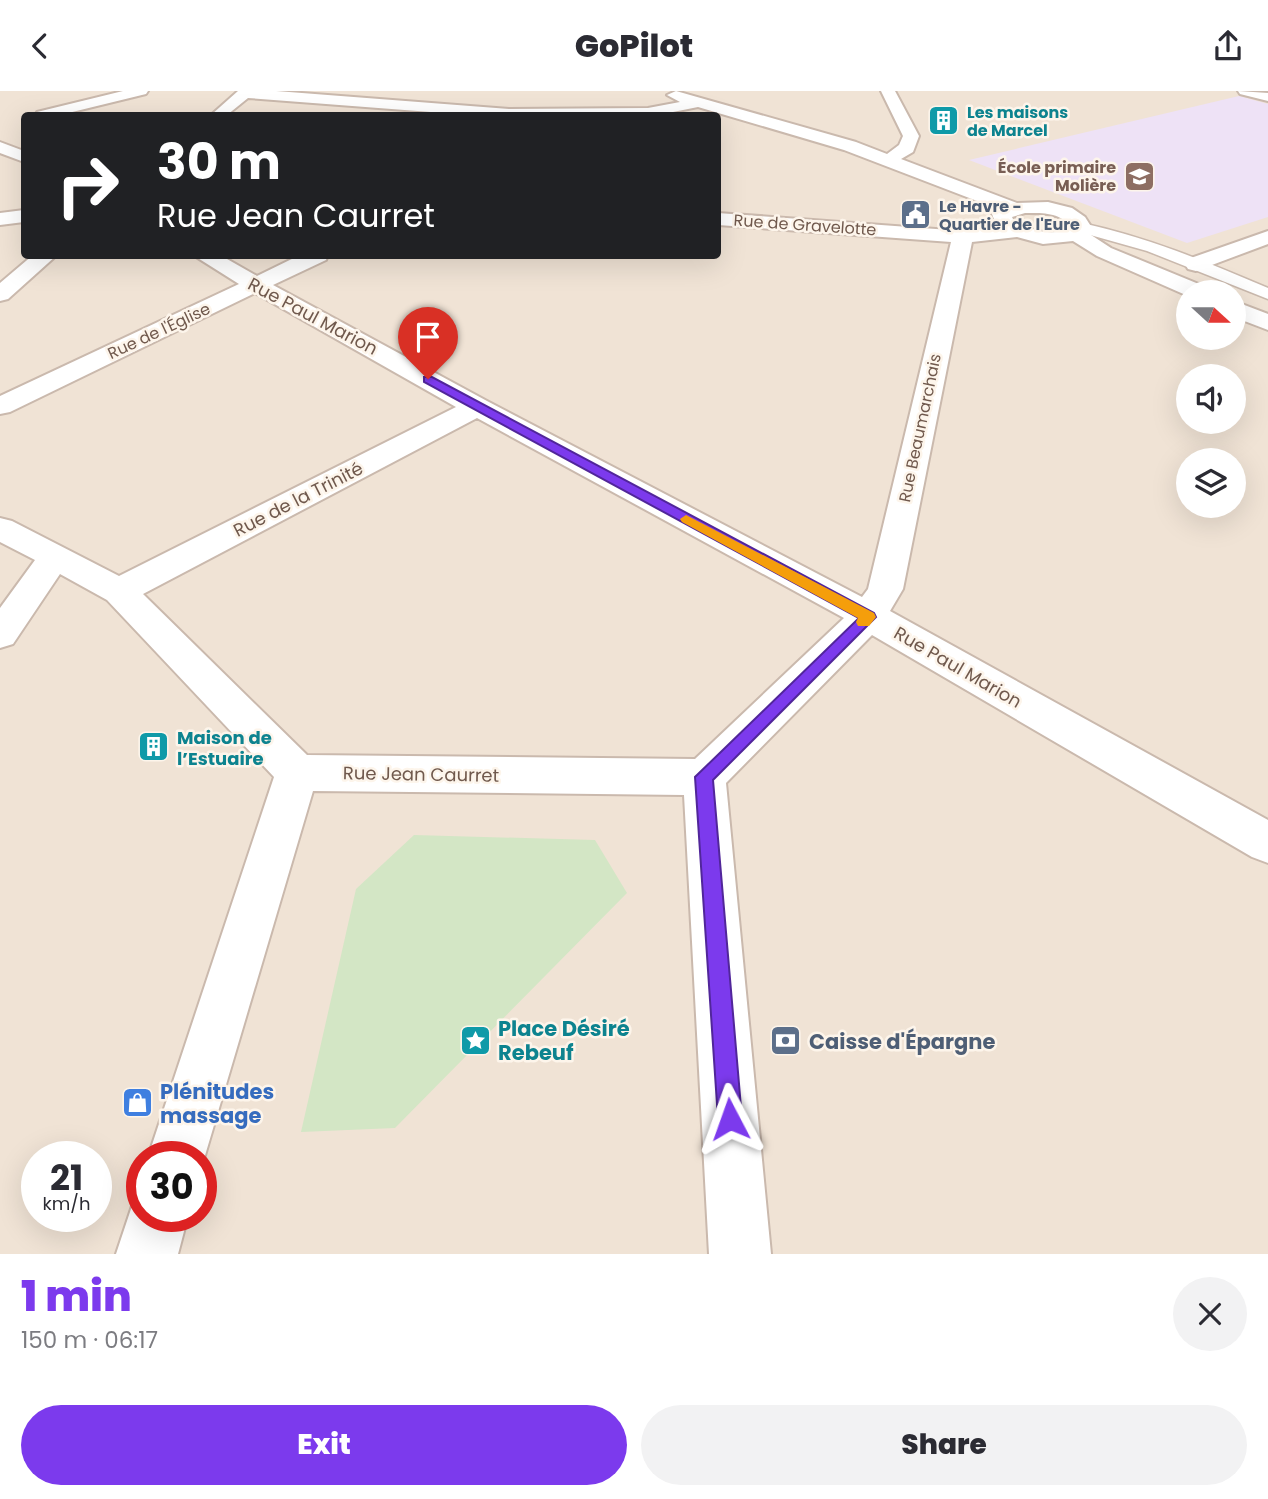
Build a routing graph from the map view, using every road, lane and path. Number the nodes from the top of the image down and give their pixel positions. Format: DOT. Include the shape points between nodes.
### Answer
graph roads {
  1 [pos="141,91"];
  2 [pos="659,91"];
  3 [pos="888,91"];
  4 [pos="1245,91"];
  5 [pos="246,92"];
  6 [pos="367,96"];
  7 [pos="537,97"];
  8 [pos="1268,97"];
  9 [pos="700,102"];
  10 [pos="55,112"];
  11 [pos="222,112"];
  12 [pos="486,112"];
  13 [pos="513,112"];
  14 [pos="653,112"];
  15 [pos="0,147"];
  16 [pos="21,156"];
  17 [pos="21,158"];
  18 [pos="890,160"];
  19 [pos="0,164"];
  20 [pos="1014,208"];
  21 [pos="21,216"];
  22 [pos="0,219"];
  23 [pos="721,219"];
  24 [pos="1017,231"];
  25 [pos="1079,231"];
  26 [pos="963,237"];
  27 [pos="1268,237"];
  28 [pos="42,259"];
  29 [pos="210,259"];
  30 [pos="310,259"];
  31 [pos="1196,264"];
  32 [pos="1176,283"];
  33 [pos="255,285"];
  34 [pos="0,294"];
  35 [pos="1268,294"];
  36 [pos="1246,313"];
  37 [pos="1268,323"];
  38 [pos="0,406"];
  39 [pos="477,407"];
  40 [pos="0,528"];
  41 [pos="55,557"];
  42 [pos="119,591"];
  43 [pos="869,617"];
  44 [pos="0,635"];
  45 [pos="297,773"];
  46 [pos="704,777"];
  47 [pos="1268,843"];
  48 [pos="182,1141"];
  49 [pos="153,1232"];
  50 [pos="147,1254"];
  51 [pos="740,1254"];
  1 -- 10 [label="street"];
  2 -- 9 [label="street"];
  3 -- 18 [label="street" via="911,136 907,148"];
  4 -- 8 [label="street"];
  5 -- 6 [label="street"];
  5 -- 11 [label="street"];
  6 -- 12 [label="street"];
  7 -- 13 [label="street"];
  9 -- 14 [label="street"];
  9 -- 18 [label="street"];
  15 -- 16 [label="street"];
  17 -- 19 [label="street"];
  18 -- 20 [label="street"];
  20 -- 24 [label="street" via="1001,218"];
  20 -- 25 [label="street" via="1054,209 1078,219"];
  21 -- 22 [label="street"];
  23 -- 26 [label="street, Rue de Gravelotte"];
  24 -- 25 [label="street, Rue de Gravelotte" via="1048,237"];
  24 -- 26 [label="street, Rue de Gravelotte"];
  25 -- 31 [label="lane" via="1105,232"];
  25 -- 32 [label="street" via="1104,252"];
  26 -- 43 [label="street, Rue Beaumarchais" via="885,589"];
  27 -- 31 [label="street"];
  28 -- 34 [label="street"];
  29 -- 33 [label="street, Rue Paul Marion"];
  30 -- 33 [label="street, Rue de l'Église"];
  31 -- 35 [label="lane"];
  33 -- 38 [label="street, Rue de l'Église"];
  33 -- 39 [label="street, Rue Paul Marion"];
  36 -- 37 [label="street"];
  39 -- 42 [label="street, Rue de la Trinité"];
  39 -- 43 [label="street, Rue Paul Marion"];
  40 -- 41 [label="street"];
  41 -- 42 [label="street"];
  41 -- 44 [label="street"];
  42 -- 45 [label="street"];
  43 -- 46 [label="street"];
  43 -- 47 [label="street, Rue Paul Marion"];
  45 -- 46 [label="street, Rue Jean Caurret"];
  45 -- 48 [label="street"];
  46 -- 51 [label="street"];
  49 -- 50 [label="street"];
}
